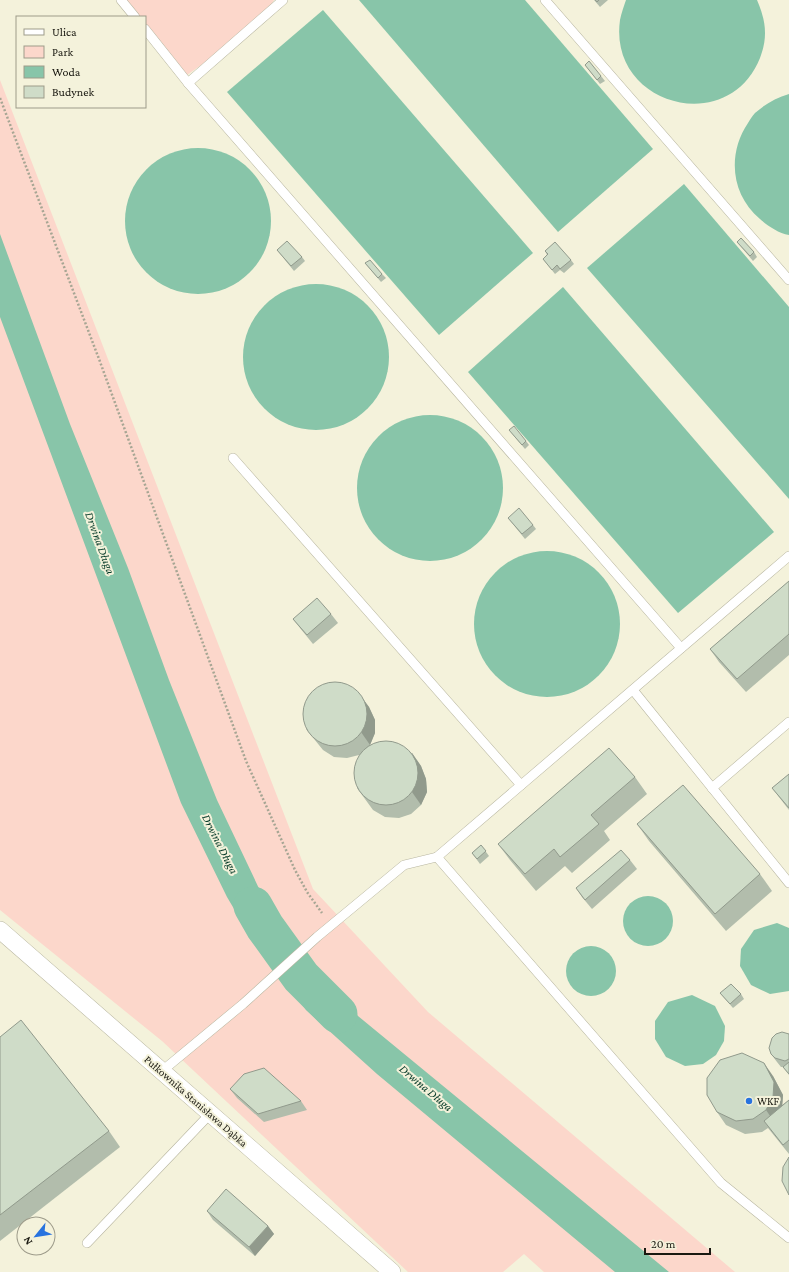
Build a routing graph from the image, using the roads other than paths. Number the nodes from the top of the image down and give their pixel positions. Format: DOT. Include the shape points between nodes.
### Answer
graph roads {
  1 [pos="121,0"];
  2 [pos="283,0"];
  3 [pos="545,0"];
  4 [pos="134,16"];
  5 [pos="146,31"];
  6 [pos="188,83"];
  7 [pos="789,280"];
  8 [pos="233,458"];
  9 [pos="789,556"];
  10 [pos="681,648"];
  11 [pos="633,690"];
  12 [pos="789,722"];
  13 [pos="521,785"];
  14 [pos="712,788"];
  15 [pos="438,857"];
  16 [pos="789,883"];
  17 [pos="0,930"];
  18 [pos="162,1071"];
  19 [pos="210,1114"];
  20 [pos="789,1238"];
  21 [pos="87,1243"];
  22 [pos="392,1272"];
  1 -- 4 [label="lane"];
  2 -- 6 [label="lane"];
  3 -- 7 [label="lane"];
  5 -- 6 [label="lane"];
  6 -- 10 [label="lane"];
  8 -- 13 [label="lane"];
  9 -- 10 [label="lane"];
  10 -- 11 [label="lane"];
  11 -- 13 [label="lane"];
  11 -- 14 [label="lane"];
  12 -- 14 [label="lane"];
  13 -- 15 [label="lane"];
  14 -- 16 [label="lane"];
  15 -- 18 [label="lane" via="404,865"];
  15 -- 20 [label="lane" via="721,1183"];
  17 -- 18 [label="street, Pułkownika Stanisława Dąbka"];
  18 -- 19 [label="street, Pułkownika Stanisława Dąbka"];
  19 -- 21 [label="lane"];
  19 -- 22 [label="street, Pułkownika Stanisława Dąbka"];
}
